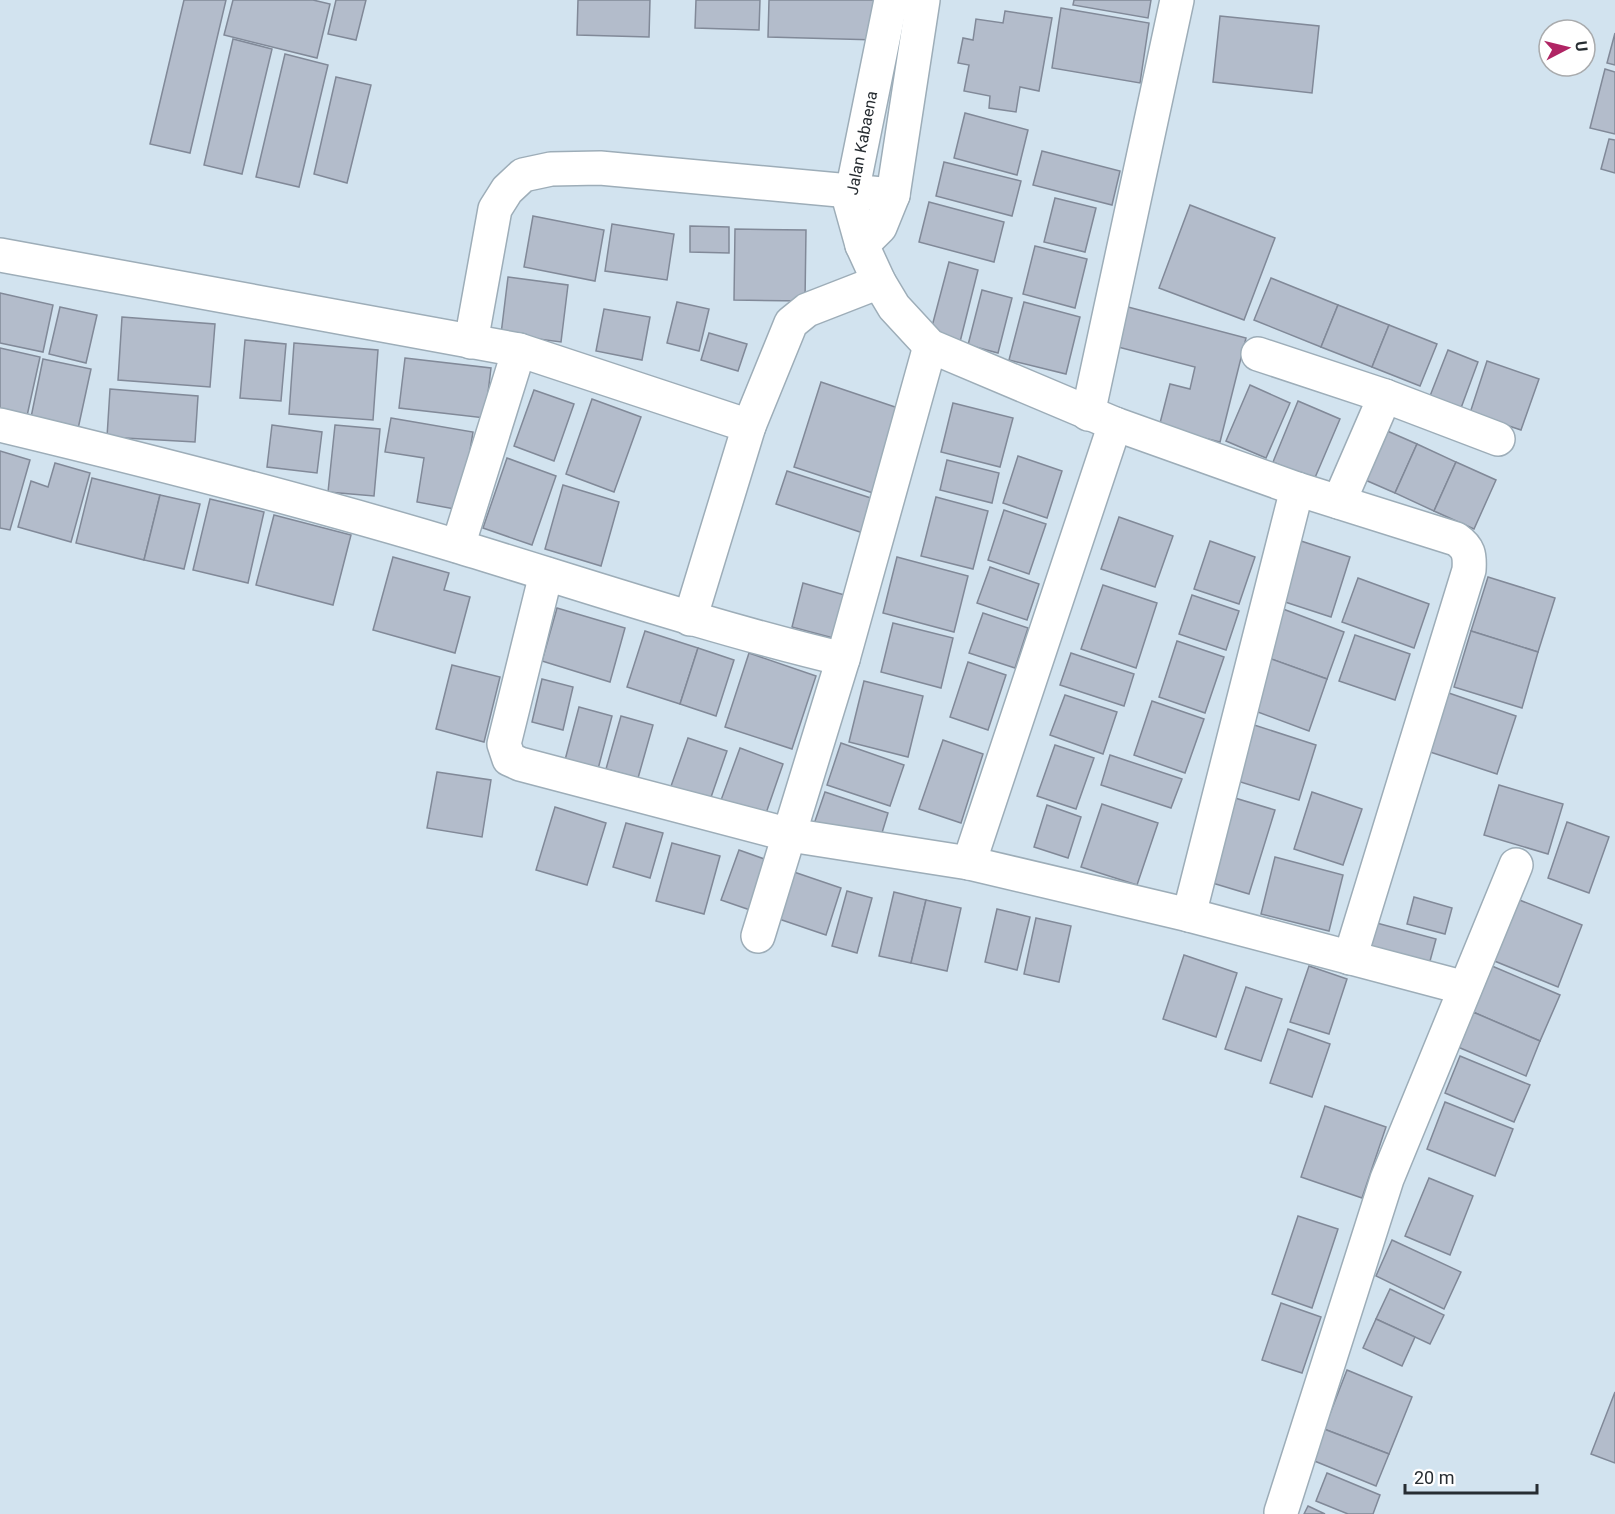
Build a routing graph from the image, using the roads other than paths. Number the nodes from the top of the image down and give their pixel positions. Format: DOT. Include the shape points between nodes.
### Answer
graph roads {
  1 [pos="891,0"];
  2 [pos="923,0"];
  3 [pos="1177,0"];
  4 [pos="851,189"];
  5 [pos="893,195"];
  6 [pos="862,245"];
  7 [pos="0,255"];
  8 [pos="879,282"];
  9 [pos="471,342"];
  10 [pos="930,346"];
  11 [pos="519,350"];
  12 [pos="1258,354"];
  13 [pos="1385,396"];
  14 [pos="1102,419"];
  15 [pos="0,425"];
  16 [pos="749,426"];
  17 [pos="1498,439"];
  18 [pos="1297,489"];
  19 [pos="1339,502"];
  20 [pos="458,546"];
  21 [pos="546,574"];
  22 [pos="690,619"];
  23 [pos="843,659"];
  24 [pos="790,835"];
  25 [pos="969,863"];
  26 [pos="1516,865"];
  27 [pos="1189,915"];
  28 [pos="758,936"];
  29 [pos="1350,958"];
  30 [pos="1466,988"];
  31 [pos="1281,1512"];
  1 -- 4 [label="street, Jalan Kabaena"];
  2 -- 5 [label="street"];
  3 -- 14 [label="street"];
  4 -- 5 [label="street"];
  4 -- 6 [label="street, Jalan Kabaena" via="851,213"];
  4 -- 9 [label="street" via="600,168 550,169 523,175 495,209"];
  5 -- 6 [label="street" via="880,227"];
  6 -- 8 [label="street, Jalan Kabaena"];
  7 -- 9 [label="street"];
  8 -- 10 [label="street, Jalan Kabaena" via="894,307"];
  8 -- 16 [label="street" via="807,310 791,323"];
  9 -- 11 [label="street"];
  10 -- 14 [label="street"];
  10 -- 23 [label="street"];
  11 -- 16 [label="street"];
  11 -- 20 [label="street"];
  12 -- 13 [label="street"];
  13 -- 17 [label="street"];
  13 -- 19 [label="street"];
  14 -- 18 [label="street"];
  14 -- 25 [label="street"];
  15 -- 20 [label="street"];
  16 -- 22 [label="street"];
  18 -- 19 [label="street"];
  18 -- 27 [label="street"];
  19 -- 29 [label="street" via="1456,538 1466,545 1470,555 1469,570"];
  20 -- 21 [label="street"];
  21 -- 22 [label="street"];
  21 -- 24 [label="street" via="504,744 509,759"];
  22 -- 23 [label="street"];
  23 -- 24 [label="street"];
  24 -- 25 [label="street"];
  24 -- 28 [label="street"];
  25 -- 27 [label="street"];
  26 -- 30 [label="street"];
  27 -- 29 [label="street"];
  29 -- 30 [label="street"];
  30 -- 31 [label="street" via="1387,1179"];
}
